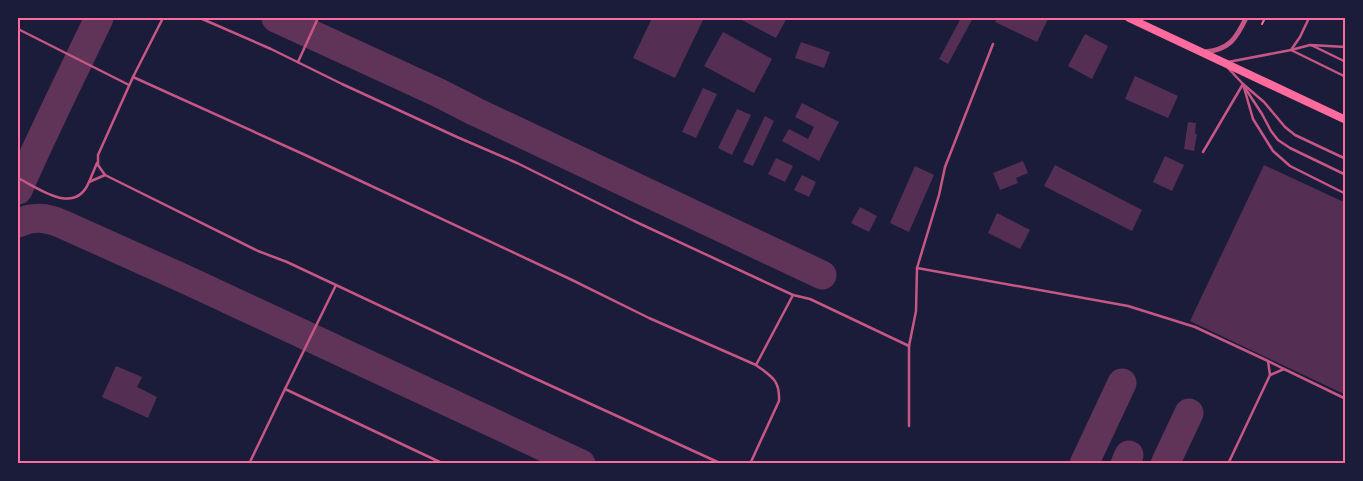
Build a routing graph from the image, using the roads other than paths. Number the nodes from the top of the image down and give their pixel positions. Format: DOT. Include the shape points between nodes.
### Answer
graph roads {
  1 [pos="163,18"];
  2 [pos="200,18"];
  3 [pos="318,18"];
  4 [pos="1129,18"];
  5 [pos="1246,18"];
  6 [pos="1309,18"];
  7 [pos="18,30"];
  8 [pos="993,44"];
  9 [pos="1310,45"];
  10 [pos="1346,47"];
  11 [pos="1291,50"];
  12 [pos="1201,52"];
  13 [pos="298,62"];
  14 [pos="1346,62"];
  15 [pos="1224,63"];
  16 [pos="133,77"];
  17 [pos="1346,77"];
  18 [pos="1243,84"];
  19 [pos="130,85"];
  20 [pos="1346,120"];
  21 [pos="1203,152"];
  22 [pos="1346,159"];
  23 [pos="97,161"];
  24 [pos="104,175"];
  25 [pos="1346,175"];
  26 [pos="18,178"];
  27 [pos="89,182"];
  28 [pos="1346,194"];
  29 [pos="917,268"];
  30 [pos="336,285"];
  31 [pos="793,295"];
  32 [pos="909,346"];
  33 [pos="1268,361"];
  34 [pos="756,365"];
  35 [pos="1284,369"];
  36 [pos="1270,374"];
  37 [pos="285,389"];
  38 [pos="1346,400"];
  39 [pos="909,426"];
  40 [pos="249,464"];
  41 [pos="444,464"];
  42 [pos="722,464"];
  43 [pos="750,464"];
  44 [pos="1228,464"];
  1 -- 16 [label="lane"];
  2 -- 13 [label="lane"];
  3 -- 13 [label="lane"];
  4 -- 12 [label="main road"];
  5 -- 12 [label="street" via="1227,46"];
  6 -- 11 [label="lane"];
  7 -- 19 [label="lane"];
  8 -- 29 [label="lane" via="946,167"];
  9 -- 10 [label="lane"];
  9 -- 11 [label="lane"];
  9 -- 14 [label="lane"];
  11 -- 15 [label="lane"];
  11 -- 17 [label="lane"];
  12 -- 15 [label="main road"];
  13 -- 31 [label="lane"];
  15 -- 18 [label="lane"];
  15 -- 20 [label="main road"];
  16 -- 19 [label="lane"];
  16 -- 34 [label="lane"];
  18 -- 21 [label="lane"];
  18 -- 22 [label="lane" via="1295,135"];
  18 -- 25 [label="lane" via="1278,140"];
  18 -- 28 [label="lane" via="1253,119 1272,151 1290,166"];
  19 -- 23 [label="lane"];
  23 -- 24 [label="lane"];
  23 -- 27 [label="lane"];
  24 -- 27 [label="lane"];
  24 -- 30 [label="lane"];
  26 -- 27 [label="lane" via="60,199 76,198"];
  29 -- 32 [label="lane" via="916,311"];
  29 -- 33 [label="lane" via="1128,306 1195,327"];
  30 -- 37 [label="lane"];
  30 -- 42 [label="lane"];
  31 -- 32 [label="lane" via="810,299"];
  31 -- 34 [label="lane"];
  32 -- 39 [label="lane"];
  33 -- 35 [label="lane"];
  33 -- 36 [label="lane"];
  34 -- 43 [label="lane" via="778,385 779,401"];
  35 -- 36 [label="lane"];
  35 -- 38 [label="lane"];
  36 -- 44 [label="lane"];
  37 -- 40 [label="lane"];
  37 -- 41 [label="lane"];
}
